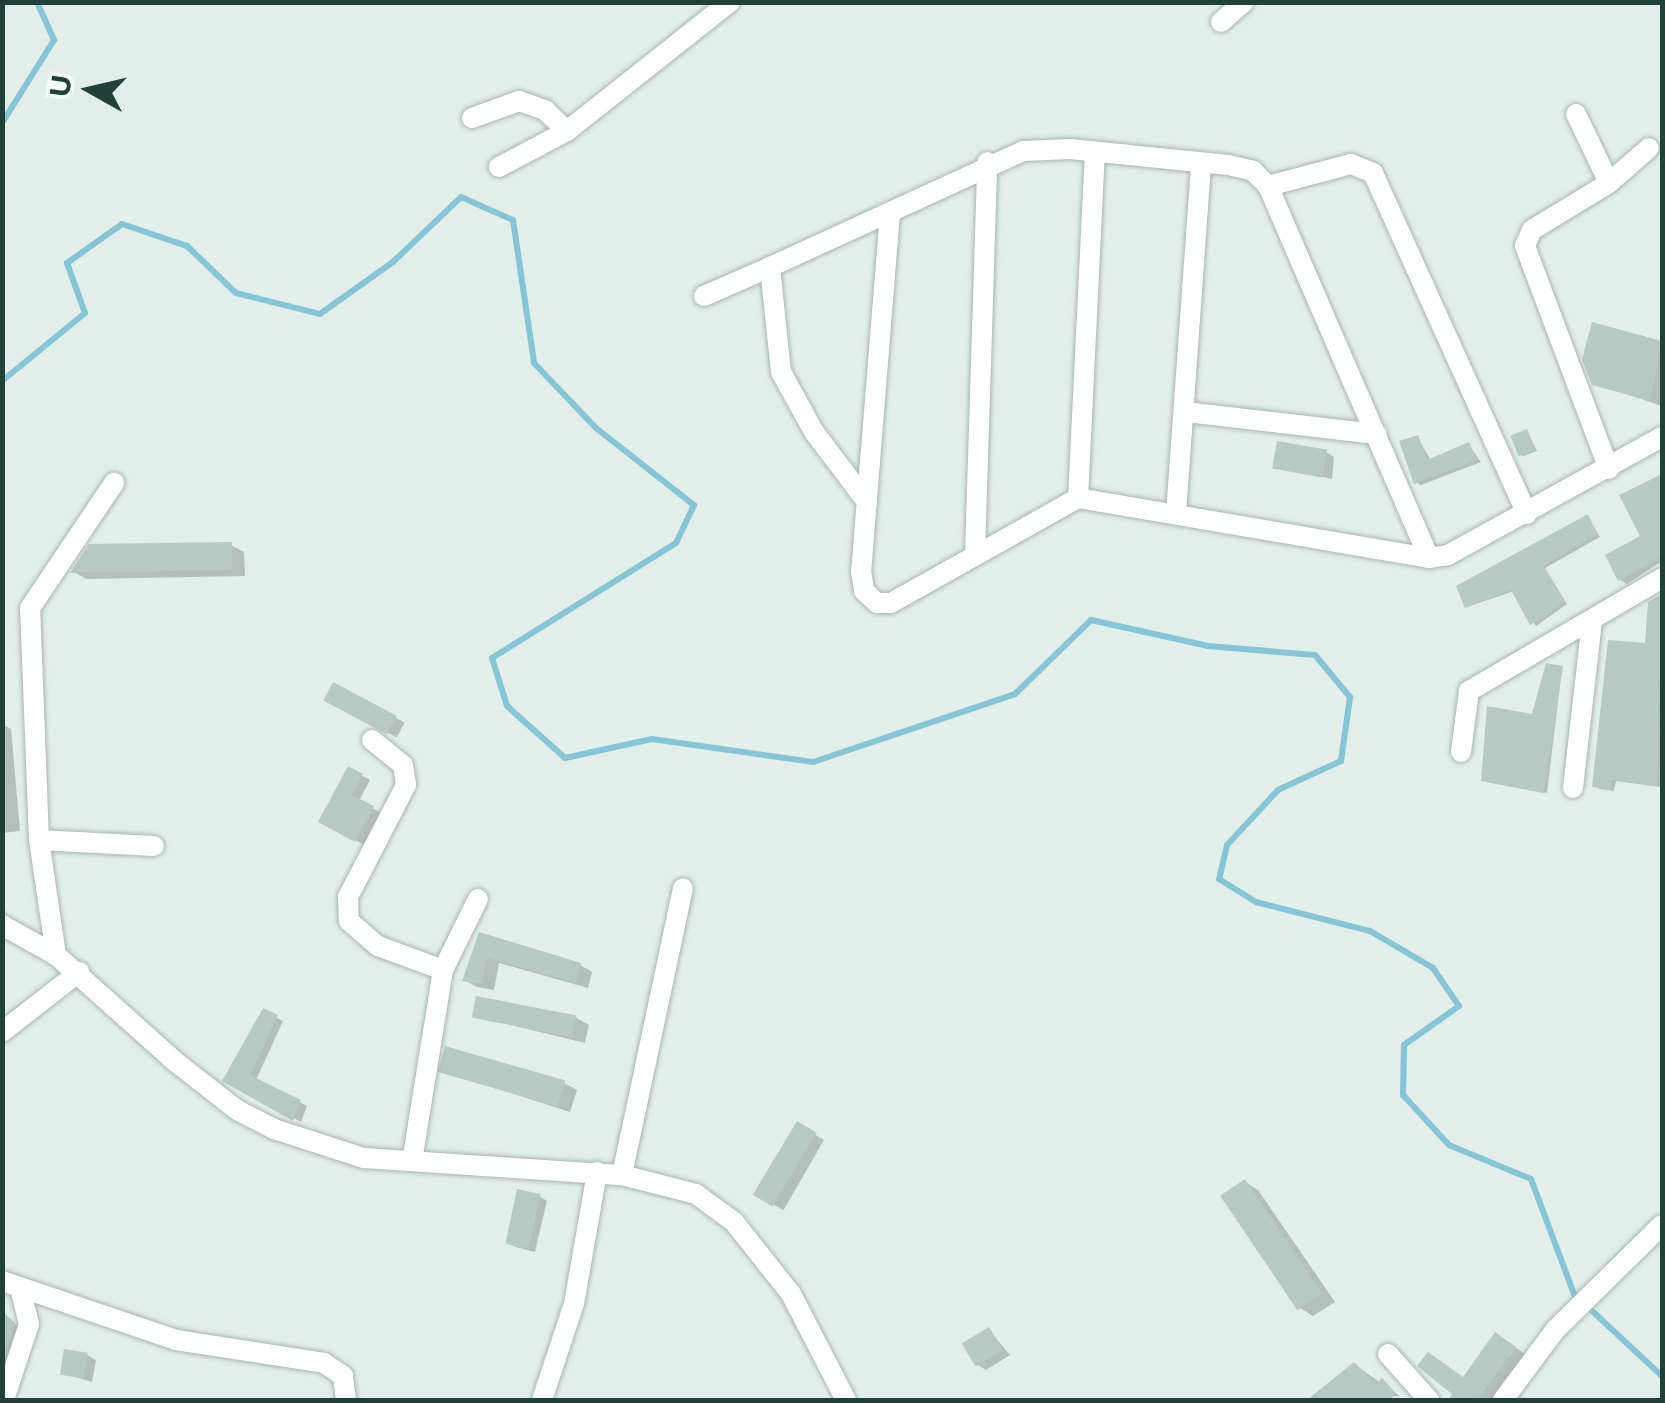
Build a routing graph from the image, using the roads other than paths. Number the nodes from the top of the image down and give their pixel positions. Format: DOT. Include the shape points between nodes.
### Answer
graph roads {
  1 [pos="730,2"];
  2 [pos="1244,2"];
  3 [pos="1222,22"];
  4 [pos="1576,114"];
  5 [pos="472,118"];
  6 [pos="567,132"];
  7 [pos="1649,148"];
  8 [pos="1095,152"];
  9 [pos="987,162"];
  10 [pos="1201,164"];
  11 [pos="499,167"];
  12 [pos="1609,183"];
  13 [pos="1268,186"];
  14 [pos="890,214"];
  15 [pos="770,267"];
  16 [pos="704,296"];
  17 [pos="1186,412"];
  18 [pos="1376,434"];
  19 [pos="1662,437"];
  20 [pos="1608,469"];
  21 [pos="114,483"];
  22 [pos="1078,498"];
  23 [pos="867,502"];
  24 [pos="1176,514"];
  25 [pos="1527,514"];
  26 [pos="976,554"];
  27 [pos="1429,558"];
  28 [pos="1662,578"];
  29 [pos="1592,620"];
  30 [pos="372,740"];
  31 [pos="1461,752"];
  32 [pos="1573,788"];
  33 [pos="39,840"];
  34 [pos="154,846"];
  35 [pos="683,888"];
  36 [pos="478,899"];
  37 [pos="2,925"];
  38 [pos="56,955"];
  39 [pos="443,970"];
  40 [pos="79,972"];
  41 [pos="2,1032"];
  42 [pos="412,1162"];
  43 [pos="597,1172"];
  44 [pos="622,1174"];
  45 [pos="1662,1225"];
  46 [pos="11,1285"];
  47 [pos="1388,1354"];
  48 [pos="4,1400"];
  49 [pos="346,1400"];
  50 [pos="542,1400"];
  51 [pos="846,1400"];
  52 [pos="1429,1400"];
  53 [pos="1503,1400"];
  1 -- 6 [label="street"];
  2 -- 3 [label="street"];
  4 -- 12 [label="street"];
  5 -- 6 [label="street" via="519,101 545,110"];
  6 -- 11 [label="street"];
  7 -- 12 [label="street"];
  8 -- 9 [label="street" via="1046,148"];
  8 -- 10 [label="street"];
  8 -- 22 [label="street"];
  9 -- 14 [label="street"];
  9 -- 26 [label="street"];
  10 -- 13 [label="street" via="1253,170"];
  10 -- 17 [label="street"];
  12 -- 20 [label="street" via="1538,226 1525,242"];
  13 -- 18 [label="street"];
  13 -- 25 [label="street" via="1351,164 1373,173"];
  14 -- 15 [label="street"];
  14 -- 23 [label="street"];
  15 -- 16 [label="street"];
  15 -- 23 [label="street" via="781,372 814,432"];
  17 -- 18 [label="street"];
  17 -- 24 [label="street"];
  18 -- 27 [label="street"];
  19 -- 20 [label="street"];
  20 -- 25 [label="street"];
  21 -- 33 [label="street" via="30,608"];
  22 -- 24 [label="street"];
  22 -- 26 [label="street"];
  23 -- 26 [label="street" via="862,585 877,602 891,603"];
  24 -- 27 [label="street"];
  25 -- 27 [label="street" via="1462,551"];
  28 -- 29 [label="street"];
  29 -- 31 [label="street" via="1469,691"];
  29 -- 32 [label="street"];
  30 -- 39 [label="street" via="404,766 406,785 348,897 349,921 378,946"];
  33 -- 34 [label="street"];
  33 -- 38 [label="street"];
  35 -- 44 [label="street"];
  36 -- 39 [label="street"];
  37 -- 38 [label="street"];
  38 -- 40 [label="street"];
  39 -- 42 [label="street"];
  40 -- 41 [label="street"];
  40 -- 42 [label="street" via="237,1110 341,1153"];
  42 -- 43 [label="street"];
  43 -- 44 [label="street"];
  43 -- 50 [label="street" via="574,1304"];
  44 -- 51 [label="street" via="696,1194 734,1222 799,1307"];
  45 -- 53 [label="street" via="1556,1330"];
  46 -- 48 [label="street" via="29,1324"];
  46 -- 49 [label="street" via="176,1340 324,1364 342,1376"];
  47 -- 52 [label="street"];
}
